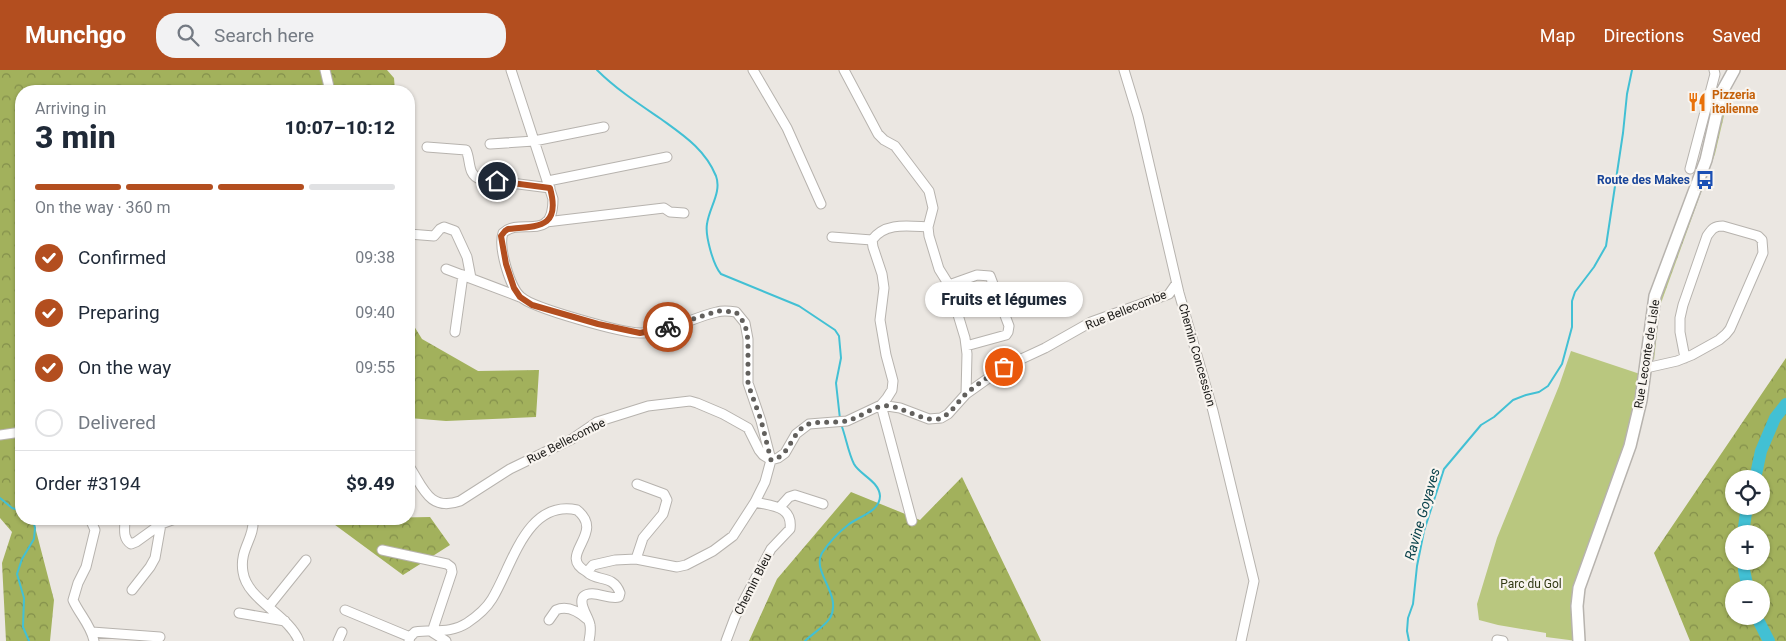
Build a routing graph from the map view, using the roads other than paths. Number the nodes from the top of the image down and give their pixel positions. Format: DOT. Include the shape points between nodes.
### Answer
graph roads {
  1 [pos="325,70"];
  2 [pos="511,70"];
  3 [pos="753,70"];
  4 [pos="844,70"];
  5 [pos="1124,70"];
  6 [pos="1714,70"];
  7 [pos="1734,70"];
  8 [pos="329,85"];
  9 [pos="604,127"];
  10 [pos="534,141"];
  11 [pos="490,144"];
  12 [pos="427,146"];
  13 [pos="667,157"];
  14 [pos="1690,169"];
  15 [pos="549,184"];
  16 [pos="821,204"];
  17 [pos="684,213"];
  18 [pos="546,222"];
  19 [pos="928,227"];
  20 [pos="415,235"];
  21 [pos="832,237"];
  22 [pos="872,240"];
  23 [pos="446,269"];
  24 [pos="467,277"];
  25 [pos="1176,284"];
  26 [pos="949,285"];
  27 [pos="520,297"];
  28 [pos="455,332"];
  29 [pos="966,346"];
  30 [pos="1685,358"];
  31 [pos="1646,368"];
  32 [pos="966,394"];
  33 [pos="881,406"];
  34 [pos="15,433"];
  35 [pos="0,435"];
  36 [pos="771,460"];
  37 [pos="415,475"];
  38 [pos="637,484"];
  39 [pos="755,502"];
  40 [pos="823,504"];
  41 [pos="780,507"];
  42 [pos="912,521"];
  43 [pos="92,525"];
  44 [pos="96,525"];
  45 [pos="125,525"];
  46 [pos="160,525"];
  47 [pos="161,525"];
  48 [pos="252,525"];
  49 [pos="94,530"];
  50 [pos="382,550"];
  51 [pos="636,559"];
  52 [pos="306,560"];
  53 [pos="587,572"];
  54 [pos="132,590"];
  55 [pos="269,606"];
  56 [pos="345,610"];
  57 [pos="239,613"];
  58 [pos="549,620"];
  59 [pos="285,621"];
  60 [pos="590,623"];
  61 [pos="432,632"];
  62 [pos="93,636"];
  63 [pos="160,636"];
  64 [pos="410,639"];
  65 [pos="299,641"];
  66 [pos="446,641"];
  67 [pos="589,641"];
  68 [pos="726,641"];
  69 [pos="1241,641"];
  70 [pos="1579,641"];
  1 -- 8 [label="street"];
  2 -- 10 [label="street"];
  3 -- 16 [label="street" via="787,128"];
  4 -- 19 [label="street" via="878,134 895,146 911,170 928,187 933,208"];
  5 -- 25 [label="street, Chemin Concession" via="1138,116"];
  6 -- 14 [label="street"];
  7 -- 31 [label="main road, Rue Leconte de Lisle" via="1723,90 1706,160 1655,296"];
  9 -- 10 [label="street"];
  10 -- 11 [label="street"];
  10 -- 15 [label="street"];
  12 -- 15 [label="street" via="466,150 471,172 480,179"];
  13 -- 15 [label="street"];
  15 -- 18 [label="street" via="553,210"];
  17 -- 18 [label="street" via="664,208"];
  18 -- 27 [label="street" via="508,229 501,236 506,264"];
  19 -- 22 [label="street" via="887,228"];
  19 -- 26 [label="street" via="939,269"];
  20 -- 24 [label="street" via="431,237 444,227 455,231 467,257"];
  21 -- 22 [label="street"];
  22 -- 33 [label="street" via="882,274 884,288 880,320 893,381 892,390"];
  23 -- 24 [label="street"];
  24 -- 27 [label="street"];
  24 -- 28 [label="street"];
  25 -- 32 [label="street, Rue Bellecombe" via="1169,294 1091,322 1004,367"];
  25 -- 69 [label="street, Chemin Concession" via="1213,411 1254,581"];
  26 -- 29 [label="street"];
  26 -- 29 [label="street" via="977,275 990,276 1010,326 1006,334"];
  27 -- 36 [label="street" via="532,305 640,333 718,311 736,312 745,324 748,384"];
  29 -- 32 [label="street"];
  30 -- 30 [label="street" via="1719,340 1730,329 1763,253 1762,240 1758,236 1723,226 1712,229 1707,236 1680,318"];
  30 -- 31 [label="street"];
  31 -- 70 [label="main road, Rue Leconte de Lisle" via="1630,446 1580,588 1577,606"];
  32 -- 33 [label="street, Rue Bellecombe" via="948,414 934,420 900,408"];
  33 -- 36 [label="street" via="847,420 809,424 802,428 785,453"];
  33 -- 42 [label="street"];
  34 -- 35 [label="street"];
  36 -- 37 [label="street, Rue Bellecombe" via="763,455 742,423 697,403 682,401 648,406 597,422 572,439 510,469 451,504 432,500"];
  36 -- 39 [label="street"];
  38 -- 51 [label="street" via="664,494 667,500 663,514 643,538"];
  39 -- 41 [label="street"];
  39 -- 51 [label="street" via="733,536 686,565"];
  40 -- 41 [label="street" via="795,495"];
  41 -- 68 [label="street, Chemin Bleu" via="790,519 790,529 771,549"];
  43 -- 49 [label="street"];
  44 -- 49 [label="street"];
  45 -- 46 [label="street" via="125,536 131,544"];
  47 -- 54 [label="street" via="155,558"];
  48 -- 55 [label="street" via="242,554 243,575 252,590"];
  49 -- 62 [label="street" via="86,567 73,600"];
  50 -- 61 [label="street" via="447,564 451,568"];
  51 -- 53 [label="street" via="593,565"];
  52 -- 55 [label="street"];
  53 -- 60 [label="street" via="607,579 620,593 615,598 594,594 583,597 582,608"];
  53 -- 61 [label="street" via="576,562 587,531 586,520 578,510 565,508 551,512 525,533 492,600 484,609 457,628"];
  55 -- 59 [label="street"];
  56 -- 64 [label="street"];
  57 -- 59 [label="street"];
  58 -- 60 [label="street" via="556,610 564,608 582,615"];
  59 -- 65 [label="street"];
  60 -- 67 [label="street"];
  61 -- 64 [label="street" via="414,632"];
  61 -- 66 [label="street"];
  62 -- 63 [label="street"];
}
